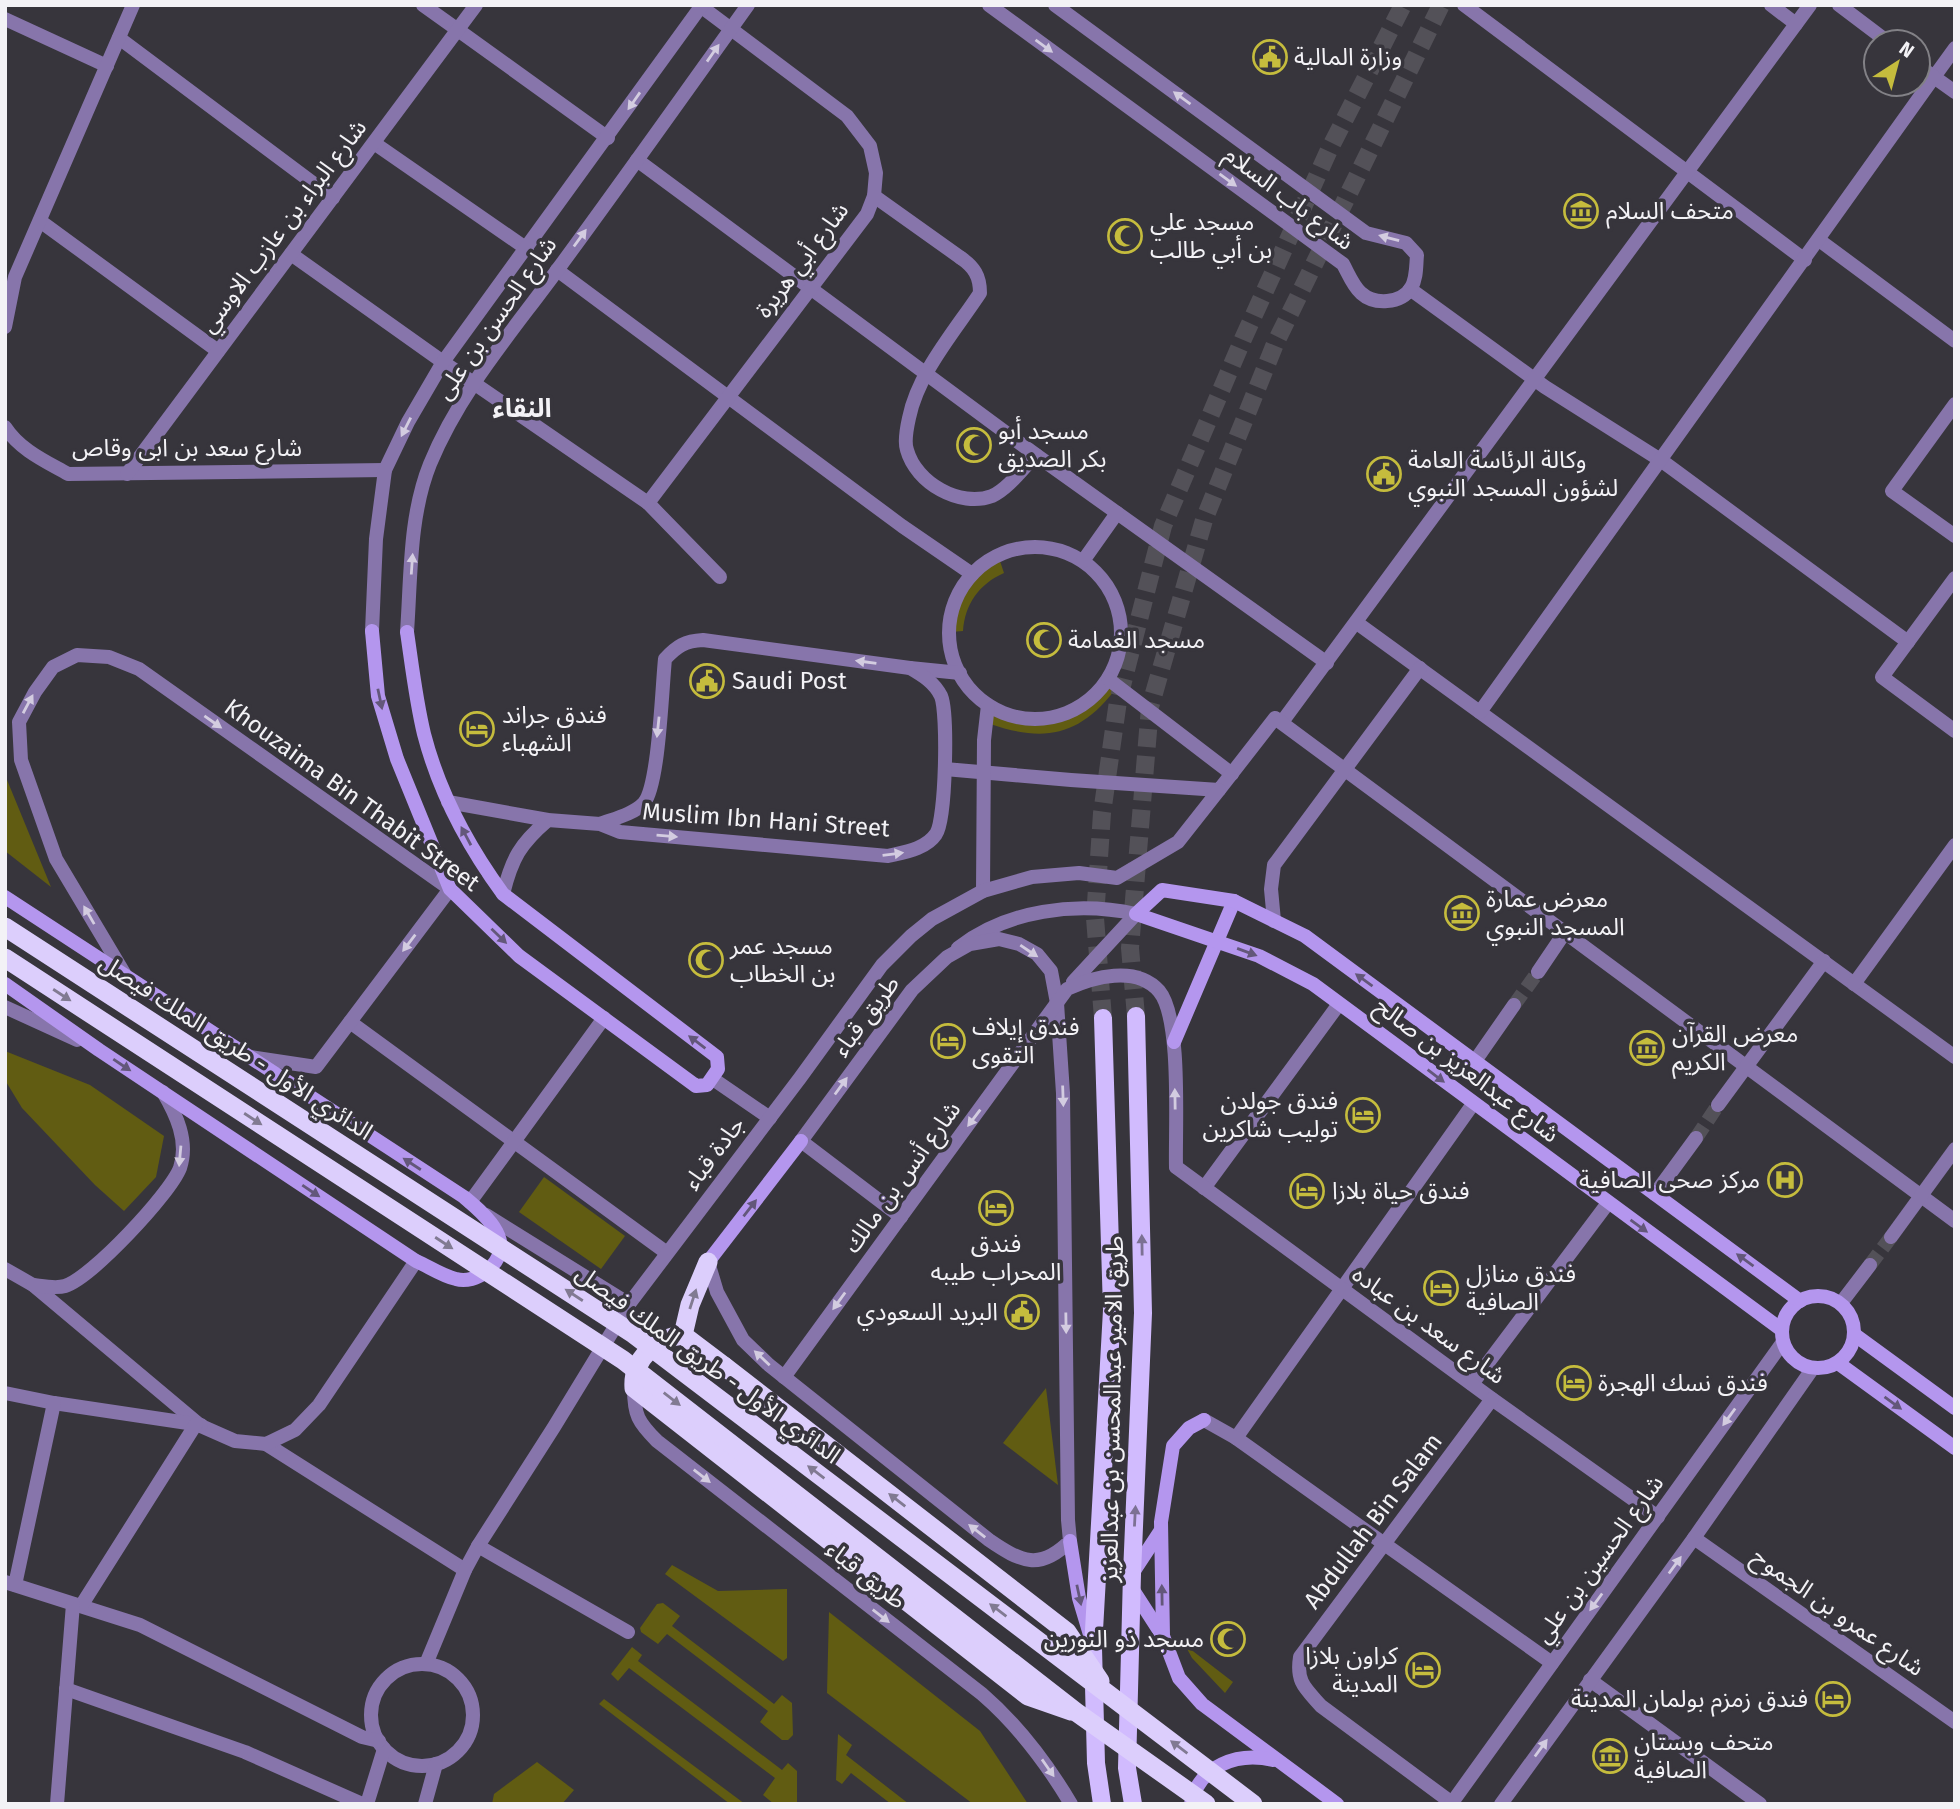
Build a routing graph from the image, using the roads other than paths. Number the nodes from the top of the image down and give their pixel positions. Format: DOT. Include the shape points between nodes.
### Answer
graph roads {
  1 [pos="133,5"];
  2 [pos="423,5"];
  3 [pos="476,5"];
  4 [pos="748,5"];
  5 [pos="989,5"];
  6 [pos="1055,5"];
  7 [pos="1464,5"];
  8 [pos="1771,5"];
  9 [pos="1810,5"];
  10 [pos="1839,5"];
  11 [pos="701,6"];
  12 [pos="5,19"];
  13 [pos="1797,24"];
  14 [pos="1869,28"];
  15 [pos="731,29"];
  16 [pos="458,30"];
  17 [pos="119,38"];
  18 [pos="1955,48"];
  19 [pos="107,66"];
  20 [pos="1934,76"];
  21 [pos="1955,92"];
  22 [pos="608,138"];
  23 [pos="374,143"];
  24 [pos="637,160"];
  25 [pos="1687,173"];
  26 [pos="874,196"];
  27 [pos="333,198"];
  28 [pos="40,221"];
  29 [pos="1819,240"];
  30 [pos="527,249"];
  31 [pos="291,254"];
  32 [pos="1805,260"];
  33 [pos="557,270"];
  34 [pos="811,287"];
  35 [pos="1410,289"];
  36 [pos="5,327"];
  37 [pos="1955,341"];
  38 [pos="218,351"];
  39 [pos="443,362"];
  40 [pos="926,373"];
  41 [pos="1536,380"];
  42 [pos="472,384"];
  43 [pos="729,395"];
  44 [pos="1955,404"];
  45 [pos="5,427"];
  46 [pos="1035,455"];
  47 [pos="1662,461"];
  48 [pos="385,470"];
  49 [pos="127,474"];
  50 [pos="648,503"];
  51 [pos="1117,513"];
  52 [pos="1955,536"];
  53 [pos="1083,561"];
  54 [pos="971,574"];
  55 [pos="720,577"];
  56 [pos="1955,578"];
  57 [pos="1357,623"];
  58 [pos="372,631"];
  59 [pos="407,632"];
  60 [pos="1908,642"];
  61 [pos="1327,663"];
  62 [pos="909,668"];
  63 [pos="1420,668"];
  64 [pos="960,673"];
  65 [pos="1108,679"];
  66 [pos="988,705"];
  67 [pos="1480,712"];
  68 [pos="1282,722"];
  69 [pos="1955,731"];
  70 [pos="945,769"];
  71 [pos="1345,770"];
  72 [pos="983,771"];
  73 [pos="1233,774"];
  74 [pos="1219,790"];
  75 [pos="448,802"];
  76 [pos="548,820"];
  77 [pos="600,824"];
  78 [pos="1955,845"];
  79 [pos="450,889"];
  80 [pos="982,891"];
  81 [pos="503,894"];
  82 [pos="5,897"];
  83 [pos="1234,901"];
  84 [pos="1136,914"];
  85 [pos="1274,921"];
  86 [pos="5,927"];
  87 [pos="1565,932"];
  88 [pos="1217,941"];
  89 [pos="947,957"];
  90 [pos="5,958"];
  91 [pos="1824,961"];
  92 [pos="1538,972"];
  93 [pos="124,974"];
  94 [pos="5,984"];
  95 [pos="1854,984"];
  96 [pos="1068,989"];
  97 [pos="1057,1003"];
  98 [pos="1339,1004"];
  99 [pos="1514,1005"];
  100 [pos="5,1007"];
  101 [pos="1136,1016"];
  102 [pos="604,1018"];
  103 [pos="1103,1018"];
  104 [pos="350,1022"];
  105 [pos="1174,1042"];
  106 [pos="99,1050"];
  107 [pos="248,1057"];
  108 [pos="1955,1057"];
  109 [pos="1475,1061"];
  110 [pos="1746,1066"];
  111 [pos="713,1079"];
  112 [pos="163,1092"];
  113 [pos="1473,1104"];
  114 [pos="1718,1105"];
  115 [pos="770,1118"];
  116 [pos="1696,1138"];
  117 [pos="514,1141"];
  118 [pos="801,1141"];
  119 [pos="1955,1149"];
  120 [pos="1204,1188"];
  121 [pos="1655,1194"];
  122 [pos="1921,1196"];
  123 [pos="470,1202"];
  124 [pos="1608,1203"];
  125 [pos="486,1215"];
  126 [pos="901,1217"];
  127 [pos="1955,1221"];
  128 [pos="1891,1237"];
  129 [pos="667,1253"];
  130 [pos="415,1261"];
  131 [pos="708,1262"];
  132 [pos="1870,1265"];
  133 [pos="5,1269"];
  134 [pos="33,1286"];
  135 [pos="1341,1288"];
  136 [pos="1800,1301"];
  137 [pos="1841,1303"];
  138 [pos="629,1304"];
  139 [pos="683,1335"];
  140 [pos="1855,1335"];
  141 [pos="1782,1336"];
  142 [pos="1838,1363"];
  143 [pos="1813,1368"];
  144 [pos="784,1377"];
  145 [pos="1472,1384"];
  146 [pos="634,1388"];
  147 [pos="5,1392"];
  148 [pos="1492,1399"];
  149 [pos="54,1403"];
  150 [pos="1955,1408"];
  151 [pos="1204,1420"];
  152 [pos="198,1425"];
  153 [pos="1236,1438"];
  154 [pos="266,1444"];
  155 [pos="1955,1448"];
  156 [pos="1658,1517"];
  157 [pos="1161,1530"];
  158 [pos="1694,1538"];
  159 [pos="1070,1541"];
  160 [pos="1383,1543"];
  161 [pos="478,1546"];
  162 [pos="465,1570"];
  163 [pos="1132,1582"];
  164 [pos="9,1585"];
  165 [pos="77,1605"];
  166 [pos="628,1632"];
  167 [pos="1163,1636"];
  168 [pos="1093,1648"];
  169 [pos="1552,1663"];
  170 [pos="426,1664"];
  171 [pos="1590,1680"];
  172 [pos="66,1689"];
  173 [pos="1108,1693"];
  174 [pos="1076,1712"];
  175 [pos="1955,1722"];
  176 [pos="382,1745"];
  177 [pos="436,1764"];
  178 [pos="1293,1770"];
  179 [pos="57,1804"];
  180 [pos="364,1804"];
  181 [pos="425,1804"];
  182 [pos="1071,1804"];
  183 [pos="1102,1804"];
  184 [pos="1133,1804"];
  185 [pos="1191,1804"];
  186 [pos="1206,1804"];
  187 [pos="1253,1804"];
  188 [pos="1337,1804"];
  189 [pos="1452,1804"];
  190 [pos="1501,1804"];
  191 [pos="1760,1804"];
  1 -- 17 [label="street"];
  2 -- 16 [label="street"];
  3 -- 16 [label="street, شارع البراء بن عازب الاوسي"];
  4 -- 15 [label="street, شارع الحسن بن على"];
  5 -- 35 [label="street, شارع باب السلام, one-way" via="1343,264 1360,292 1376,302 1396,299"];
  35 -- 6 [label="street, شارع باب السلام, one-way" via="1417,255 1406,243 1366,233"];
  7 -- 25 [label="street"];
  8 -- 13 [label="street"];
  9 -- 13 [label="street"];
  10 -- 14 [label="street"];
  11 -- 15 [label="street"];
  11 -- 22 [label="street, شارع الحسن بن على, one-way"];
  12 -- 19 [label="street"];
  13 -- 25 [label="street"];
  24 -- 15 [label="street, شارع الحسن بن على, one-way"];
  15 -- 26 [label="street, شارع أبي هريرة" via="847,116 870,146 876,173"];
  16 -- 22 [label="street"];
  16 -- 23 [label="street, شارع البراء بن عازب الاوسي"];
  17 -- 19 [label="street"];
  17 -- 27 [label="street"];
  18 -- 20 [label="street"];
  19 -- 28 [label="street"];
  20 -- 21 [label="street"];
  20 -- 29 [label="street"];
  22 -- 30 [label="street, شارع الحسن بن على"];
  23 -- 27 [label="street, شارع البراء بن عازب الاوسي"];
  23 -- 30 [label="street"];
  33 -- 24 [label="street, شارع الحسن بن على, one-way"];
  24 -- 34 [label="street"];
  25 -- 32 [label="street"];
  25 -- 41 [label="street"];
  26 -- 34 [label="street, شارع أبي هريرة" via="867,214"];
  26 -- 40 [label="street" via="972,265 980,281 980,293"];
  27 -- 31 [label="street, شارع البراء بن عازب الاوسي"];
  28 -- 36 [label="street" via="15,277"];
  28 -- 38 [label="street"];
  29 -- 32 [label="street"];
  29 -- 37 [label="street"];
  30 -- 39 [label="street, شارع الحسن بن على"];
  31 -- 38 [label="street, شارع البراء بن عازب الاوسي"];
  31 -- 39 [label="street"];
  32 -- 47 [label="street"];
  33 -- 42 [label="street, شارع الحسن بن على"];
  33 -- 43 [label="street"];
  34 -- 40 [label="street"];
  34 -- 43 [label="street, شارع أبي هريرة"];
  35 -- 41 [label="street"];
  38 -- 49 [label="street, شارع البراء بن عازب الاوسي"];
  39 -- 42 [label="street"];
  39 -- 48 [label="street, شارع الحسن بن على, one-way"];
  40 -- 46 [label="street"];
  40 -- 46 [label="street" via="908,420 906,449 917,472 943,491 972,500 995,495"];
  41 -- 47 [label="street"];
  41 -- 57 [label="street"];
  42 -- 50 [label="street"];
  59 -- 42 [label="street, شارع الحسن بن على, one-way" via="417,510 429,466"];
  43 -- 50 [label="street, شارع أبي هريرة"];
  43 -- 54 [label="street"];
  44 -- 52 [label="street" via="1892,491"];
  45 -- 49 [label="street, شارع سعد بن ابى وقاص" via="12,439 68,474"];
  46 -- 51 [label="street"];
  47 -- 60 [label="street"];
  47 -- 67 [label="street"];
  48 -- 49 [label="street, شارع سعد بن ابى وقاص"];
  48 -- 58 [label="street, شارع الحسن بن على"];
  50 -- 55 [label="street"];
  51 -- 53 [label="street"];
  51 -- 61 [label="street"];
  53 -- 54 [label="street" via="1059,550 1032,547 1006,552"];
  53 -- 65 [label="street" via="1103,579 1116,602 1119,655"];
  54 -- 64 [label="street" via="952,609 949,636"];
  56 -- 60 [label="street"];
  57 -- 61 [label="street"];
  57 -- 63 [label="street"];
  58 -- 79 [label="main road, شارع الحسن بن على, one-way" via="378,696 397,759"];
  59 -- 75 [label="main road, شارع الحسن بن على" via="424,734"];
  60 -- 69 [label="street" via="1882,677"];
  61 -- 68 [label="street"];
  62 -- 64 [label="street"];
  62 -- 70 [label="street, Muslim Ibn Hani Street" via="930,681 942,698"];
  62 -- 77 [label="street, one-way" via="687,641 665,659 653,779 644,803"];
  63 -- 67 [label="street"];
  63 -- 71 [label="street"];
  64 -- 66 [label="street"];
  65 -- 66 [label="street" via="1090,700 1067,713 1041,719 1013,716"];
  65 -- 73 [label="street"];
  66 -- 72 [label="street"];
  67 -- 91 [label="street"];
  68 -- 71 [label="street"];
  68 -- 73 [label="street" via="1275,718"];
  70 -- 72 [label="street"];
  77 -- 70 [label="street, Muslim Ibn Hani Street, one-way" via="621,832 888,856 916,850 936,835 944,811"];
  71 -- 85 [label="street" via="1274,865"];
  71 -- 87 [label="street"];
  72 -- 74 [label="street"];
  72 -- 80 [label="street"];
  73 -- 74 [label="street"];
  74 -- 80 [label="street, جادة قباء" via="1178,842 1117,878 1079,873 1032,877"];
  75 -- 76 [label="street, Muslim Ibn Hani Street"];
  81 -- 75 [label="main road, شارع الحسن بن على, one-way"];
  76 -- 77 [label="street, Muslim Ibn Hani Street"];
  76 -- 81 [label="street" via="530,835 510,863"];
  78 -- 95 [label="street"];
  93 -- 79 [label="street, Khouzaima Bin Thabit Street, one-way" via="57,859 21,760 19,722 52,667 76,655 108,657 139,669"];
  79 -- 102 [label="main road, Khouzaima Bin Thabit Street, one-way" via="519,956"];
  79 -- 104 [label="street, one-way"];
  80 -- 115 [label="street, جادة قباء" via="932,919 882,965"];
  111 -- 81 [label="main road, Khouzaima Bin Thabit Street, one-way" via="717,1057"];
  82 -- 93 [label="main road"];
  83 -- 84 [label="main road, شارع عبدالعزيز بن صالح" via="1162,890"];
  83 -- 85 [label="main road, شارع عبدالعزيز بن صالح"];
  83 -- 88 [label="main road"];
  84 -- 88 [label="main road, شارع عبدالعزيز بن صالح"];
  84 -- 89 [label="street" via="1112,909 1049,910 977,933"];
  84 -- 96 [label="street, شارع أنس بن مالك"];
  109 -- 85 [label="main road, شارع عبدالعزيز بن صالح, one-way" via="1305,936"];
  173 -- 86 [label="highway, الدائري الأول - طريق الملك فيصل, one-way, bridge" via="632,1333"];
  87 -- 92 [label="street"];
  87 -- 110 [label="street"];
  88 -- 98 [label="main road, شارع عبدالعزيز بن صالح, one-way" via="1259,956 1313,984"];
  88 -- 105 [label="main road"];
  89 -- 97 [label="street, طريق قباء, one-way" via="970,944 999,939 1019,944 1037,954 1051,971"];
  118 -- 89 [label="street, طريق قباء, one-way" via="912,990"];
  90 -- 174 [label="highway, الدائري الأول - طريق الملك فيصل, one-way, bridge" via="623,1360"];
  91 -- 95 [label="street"];
  91 -- 110 [label="street"];
  93 -- 107 [label="main road"];
  94 -- 106 [label="main road"];
  95 -- 108 [label="street"];
  96 -- 97 [label="street, شارع أنس بن مالك"];
  96 -- 105 [label="street" via="1089,978 1117,975 1140,979 1158,990 1170,1012"];
  97 -- 126 [label="street, شارع أنس بن مالك, one-way"];
  97 -- 159 [label="street, one-way" via="1063,1093"];
  98 -- 113 [label="main road, شارع عبدالعزيز بن صالح, one-way"];
  98 -- 120 [label="street"];
  99 -- 109 [label="street"];
  100 -- 106 [label="street"];
  163 -- 101 [label="main road, طريق الامير عبدالمحسن بن عبدالعزيز, one-way" via="1143,1323"];
  102 -- 111 [label="main road, Khouzaima Bin Thabit Street" via="696,1086"];
  102 -- 117 [label="street"];
  103 -- 168 [label="main road, طريق الامير عبدالمحسن بن عبدالعزيز" via="1112,1310"];
  104 -- 107 [label="street" via="316,1068"];
  104 -- 117 [label="street"];
  120 -- 105 [label="street, شارع سعد بن عباده, one-way" via="1175,1167"];
  106 -- 112 [label="main road, one-way"];
  123 -- 107 [label="main road, one-way"];
  109 -- 121 [label="main road, شارع عبدالعزيز بن صالح"];
  110 -- 114 [label="street"];
  110 -- 122 [label="street"];
  111 -- 115 [label="street"];
  112 -- 130 [label="main road, one-way"];
  112 -- 134 [label="street, one-way" via="178,1118 181,1142 180,1167 159,1202 90,1269 65,1286"];
  113 -- 124 [label="main road, شارع عبدالعزيز بن صالح"];
  113 -- 135 [label="street"];
  115 -- 129 [label="street, جادة قباء"];
  116 -- 121 [label="street"];
  117 -- 123 [label="street"];
  117 -- 129 [label="street"];
  118 -- 126 [label="street"];
  131 -- 118 [label="main road, طريق قباء, one-way"];
  119 -- 122 [label="street"];
  120 -- 135 [label="street, شارع سعد بن عباده"];
  136 -- 121 [label="main road, شارع عبدالعزيز بن صالح, one-way"];
  122 -- 127 [label="street"];
  122 -- 128 [label="street"];
  123 -- 125 [label="main road"];
  124 -- 141 [label="main road, شارع عبدالعزيز بن صالح, one-way"];
  124 -- 145 [label="street"];
  125 -- 130 [label="main road" via="501,1242 497,1262 478,1278 456,1280"];
  125 -- 138 [label="street"];
  126 -- 144 [label="street, شارع أنس بن مالك, one-way"];
  129 -- 138 [label="street, جادة قباء"];
  130 -- 154 [label="street" via="319,1405 295,1430"];
  139 -- 131 [label="highway, one-way"];
  144 -- 131 [label="street, one-way" via="743,1340 717,1292"];
  132 -- 137 [label="street"];
  133 -- 134 [label="street"];
  134 -- 152 [label="street"];
  135 -- 145 [label="street, شارع سعد بن عباده"];
  135 -- 153 [label="street"];
  136 -- 137 [label="main road" via="1821,1296"];
  136 -- 141 [label="main road" via="1784,1318"];
  137 -- 140 [label="main road" via="1854,1323"];
  138 -- 161 [label="street, جادة قباء"];
  139 -- 146 [label="highway" via="669,1336 651,1348 637,1367"];
  173 -- 139 [label="highway, one-way, bridge" via="1067,1632"];
  140 -- 142 [label="main road"];
  140 -- 150 [label="main road"];
  141 -- 143 [label="main road, شارع عبدالعزيز بن صالح" via="1791,1356"];
  141 -- 156 [label="street, شارع الحسين بن علي, one-way"];
  142 -- 143 [label="main road"];
  142 -- 155 [label="main road, one-way"];
  143 -- 158 [label="street"];
  159 -- 144 [label="street, one-way" via="1057,1554 1016,1559"];
  145 -- 148 [label="street, شارع سعد بن عباده"];
  146 -- 174 [label="highway" via="1028,1696"];
  146 -- 182 [label="street, طريق قباء, one-way" via="634,1409 641,1425 657,1441 990,1701 1030,1741"];
  147 -- 149 [label="street"];
  148 -- 156 [label="street, شارع سعد بن عباده"];
  148 -- 160 [label="street, Abdullah Bin Salam"];
  149 -- 152 [label="street"];
  149 -- 164 [label="street"];
  151 -- 153 [label="street"];
  151 -- 157 [label="main road" via="1188,1428 1173,1446"];
  152 -- 154 [label="street" via="235,1441"];
  152 -- 165 [label="street"];
  153 -- 160 [label="street"];
  154 -- 162 [label="street"];
  156 -- 169 [label="street, شارع الحسين بن علي, one-way"];
  157 -- 163 [label="main road"];
  167 -- 157 [label="main road, one-way"];
  171 -- 158 [label="street, one-way"];
  158 -- 175 [label="street, شارع عمرو بن الجموح"];
  159 -- 168 [label="main road, one-way"];
  160 -- 169 [label="street"];
  160 -- 189 [label="street, Abdullah Bin Salam" via="1300,1657 1297,1673 1321,1706"];
  161 -- 162 [label="street, جادة قباء"];
  161 -- 166 [label="street"];
  162 -- 170 [label="street, جادة قباء"];
  163 -- 167 [label="main road"];
  163 -- 184 [label="main road, طريق الامير عبدالمحسن بن عبدالعزيز" via="1128,1768"];
  164 -- 165 [label="street"];
  165 -- 172 [label="street"];
  165 -- 176 [label="street" via="140,1625"];
  167 -- 178 [label="main road" via="1179,1678 1202,1704"];
  168 -- 183 [label="main road, طريق الامير عبدالمحسن بن عبدالعزيز" via="1096,1763"];
  169 -- 189 [label="street, شارع الحسين بن علي"];
  170 -- 176 [label="street" via="393,1672 381,1684 371,1717"];
  170 -- 177 [label="street" via="455,1676 472,1702 470,1733 462,1747"];
  190 -- 171 [label="street, one-way"];
  171 -- 191 [label="street"];
  172 -- 179 [label="street"];
  172 -- 180 [label="street" via="245,1752"];
  187 -- 173 [label="highway, الدائري الأول - طريق الملك فيصل, one-way, bridge"];
  174 -- 186 [label="highway, الدائري الأول - طريق الملك فيصل, bridge"];
  176 -- 177 [label="street" via="408,1764"];
  176 -- 180 [label="street"];
  177 -- 181 [label="street"];
  178 -- 185 [label="main road" via="1276,1760 1237,1758 1203,1777"];
  178 -- 188 [label="main road"];
}
